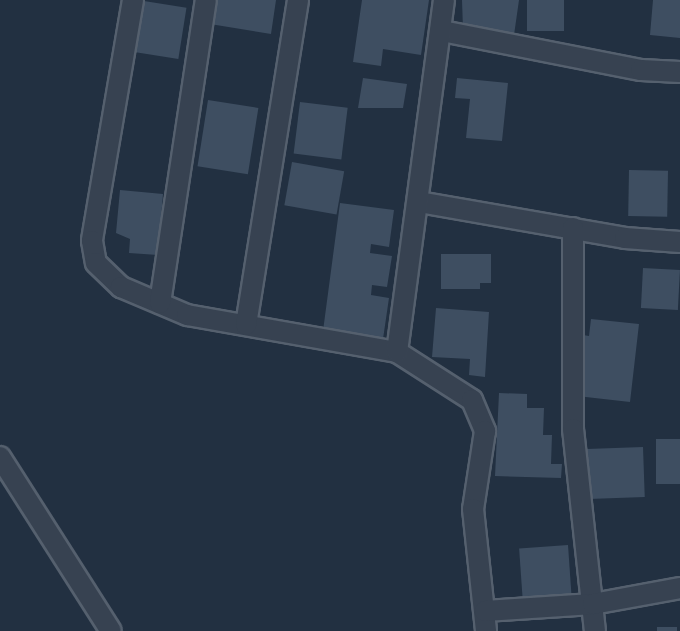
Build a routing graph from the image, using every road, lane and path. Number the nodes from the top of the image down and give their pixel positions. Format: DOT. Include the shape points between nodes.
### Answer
graph roads {
  1 [pos="133,0"];
  2 [pos="206,0"];
  3 [pos="298,0"];
  4 [pos="444,0"];
  5 [pos="442,31"];
  6 [pos="680,72"];
  7 [pos="419,202"];
  8 [pos="573,228"];
  9 [pos="680,242"];
  10 [pos="160,303"];
  11 [pos="246,325"];
  12 [pos="397,352"];
  13 [pos="0,457"];
  14 [pos="680,588"];
  15 [pos="593,604"];
  16 [pos="485,621"];
  17 [pos="111,631"];
  18 [pos="596,631"];
  1 -- 10 [label="street" via="92,241 96,264 106,276"];
  2 -- 10 [label="street"];
  3 -- 11 [label="street"];
  4 -- 5 [label="street"];
  5 -- 6 [label="street" via="641,70"];
  5 -- 7 [label="street"];
  7 -- 8 [label="street"];
  7 -- 12 [label="street"];
  8 -- 9 [label="street"];
  8 -- 15 [label="street" via="573,429"];
  10 -- 11 [label="street" via="187,315"];
  11 -- 12 [label="street"];
  12 -- 16 [label="street" via="472,400 483,417 482,469 473,509"];
  13 -- 17 [label="street"];
  14 -- 15 [label="street"];
  15 -- 16 [label="street"];
  15 -- 18 [label="street"];
}
